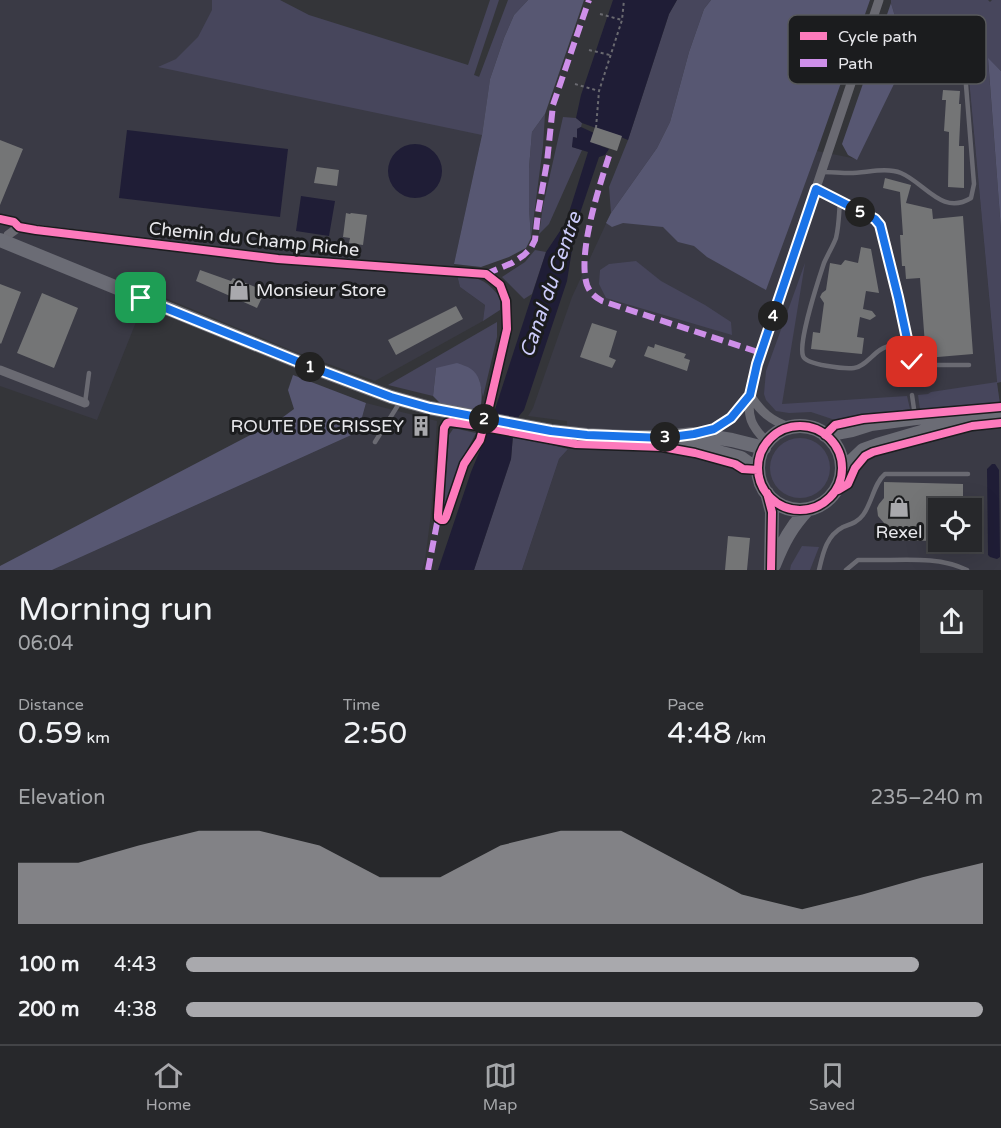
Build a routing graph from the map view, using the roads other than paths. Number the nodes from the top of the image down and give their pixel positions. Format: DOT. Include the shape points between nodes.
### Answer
graph roads {
  1 [pos="879,0"];
  2 [pos="874,15"];
  3 [pos="851,84"];
  4 [pos="966,85"];
  5 [pos="822,172"];
  6 [pos="816,189"];
  7 [pos="840,201"];
  8 [pos="3,242"];
  9 [pos="486,274"];
  10 [pos="906,341"];
  11 [pos="969,364"];
  12 [pos="0,370"];
  13 [pos="89,373"];
  14 [pos="750,395"];
  15 [pos="912,395"];
  16 [pos="401,400"];
  17 [pos="85,403"];
  18 [pos="1001,415"];
  19 [pos="916,418"];
  20 [pos="969,418"];
  21 [pos="790,427"];
  22 [pos="694,434"];
  23 [pos="825,435"];
  24 [pos="664,438"];
  25 [pos="375,442"];
  26 [pos="765,445"];
  27 [pos="758,470"];
  28 [pos="842,470"];
  29 [pos="968,474"];
  30 [pos="767,493"];
  31 [pos="808,509"];
  32 [pos="772,570"];
  33 [pos="819,570"];
  34 [pos="846,570"];
  35 [pos="968,570"];
  1 -- 2 [label="street"];
  3 -- 5 [label="street"];
  4 -- 5 [label="lane" via="974,184 971,198 965,202 935,198 900,173"];
  5 -- 6 [label="street"];
  6 -- 7 [label="lane"];
  6 -- 14 [label="street"];
  7 -- 10 [label="lane" via="880,225"];
  7 -- 10 [label="lane" via="836,238 812,299 804,359 853,368 882,348"];
  8 -- 9 [label="street, Chemin du Champ Riche" via="19,227 278,259"];
  8 -- 16 [label="street"];
  10 -- 11 [label="lane" via="915,364"];
  12 -- 17 [label="street"];
  13 -- 17 [label="lane"];
  14 -- 21 [label="street" via="765,415"];
  14 -- 22 [label="street" via="731,418 714,429"];
  14 -- 26 [label="street" via="750,418"];
  15 -- 19 [label="lane"];
  16 -- 24 [label="street" via="551,431"];
  16 -- 25 [label="lane"];
  18 -- 20 [label="street"];
  19 -- 20 [label="street"];
  19 -- 23 [label="street"];
  20 -- 28 [label="street" via="863,450"];
  21 -- 23 [label="street" via="809,427"];
  21 -- 26 [label="street"];
  22 -- 24 [label="street"];
  22 -- 26 [label="street"];
  23 -- 28 [label="street" via="838,450"];
  24 -- 27 [label="street" via="741,458"];
  26 -- 27 [label="street"];
  27 -- 30 [label="street"];
  28 -- 31 [label="street" via="833,494"];
  29 -- 33 [label="lane" via="885,474 859,520 831,536"];
  30 -- 31 [label="street" via="785,507"];
  30 -- 32 [label="street" via="772,512"];
  31 -- 32 [label="street" via="784,541"];
  34 -- 35 [label="lane" via="865,560 927,561"];
}
